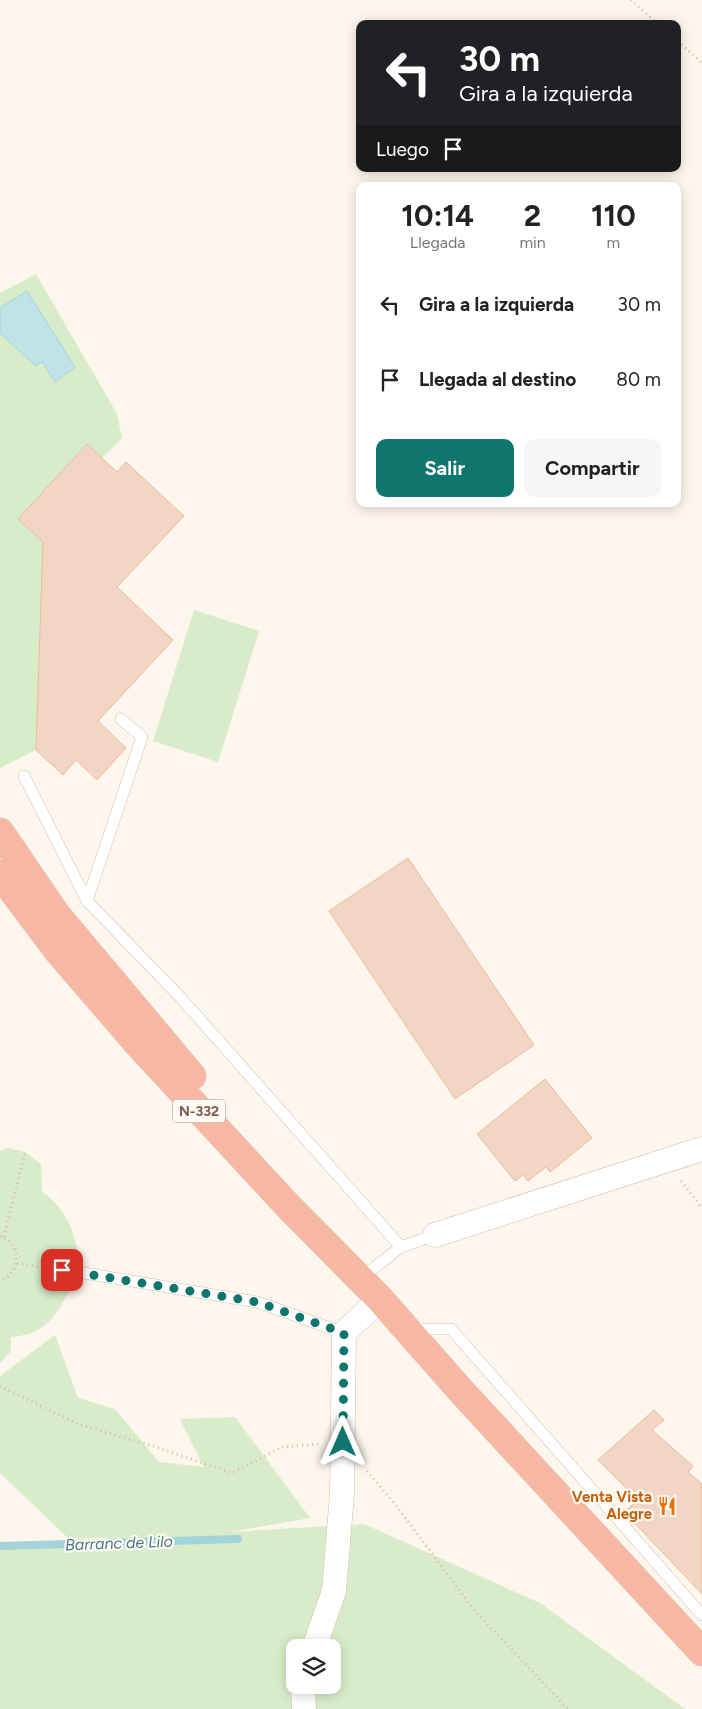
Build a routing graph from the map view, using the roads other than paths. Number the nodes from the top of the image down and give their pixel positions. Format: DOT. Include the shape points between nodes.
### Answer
graph roads {
  1 [pos="121,719"];
  2 [pos="24,776"];
  3 [pos="0,832"];
  4 [pos="0,874"];
  5 [pos="87,901"];
  6 [pos="702,1149"];
  7 [pos="435,1235"];
  8 [pos="401,1247"];
  9 [pos="354,1271"];
  10 [pos="78,1272"];
  11 [pos="380,1299"];
  12 [pos="406,1328"];
  13 [pos="344,1333"];
  14 [pos="702,1615"];
  15 [pos="317,1639"];
  16 [pos="702,1652"];
  17 [pos="303,1694"];
  18 [pos="304,1709"];
  1 -- 5 [label="lane" via="142,737"];
  2 -- 5 [label="lane"];
  3 -- 9 [label="highway, N-332" via="29,877 80,944"];
  4 -- 9 [label="highway, N-332" via="58,951 138,1044 288,1206"];
  5 -- 8 [label="lane" via="181,998"];
  6 -- 7 [label="street"];
  7 -- 8 [label="lane"];
  8 -- 9 [label="lane"];
  9 -- 11 [label="highway, N-332"];
  10 -- 13 [label="lane" via="257,1302"];
  11 -- 12 [label="highway, N-332"];
  11 -- 13 [label="street"];
  12 -- 14 [label="lane" via="450,1329"];
  12 -- 16 [label="highway, N-332"];
  13 -- 15 [label="street" via="342,1494 334,1592"];
  17 -- 18 [label="street"];
}
